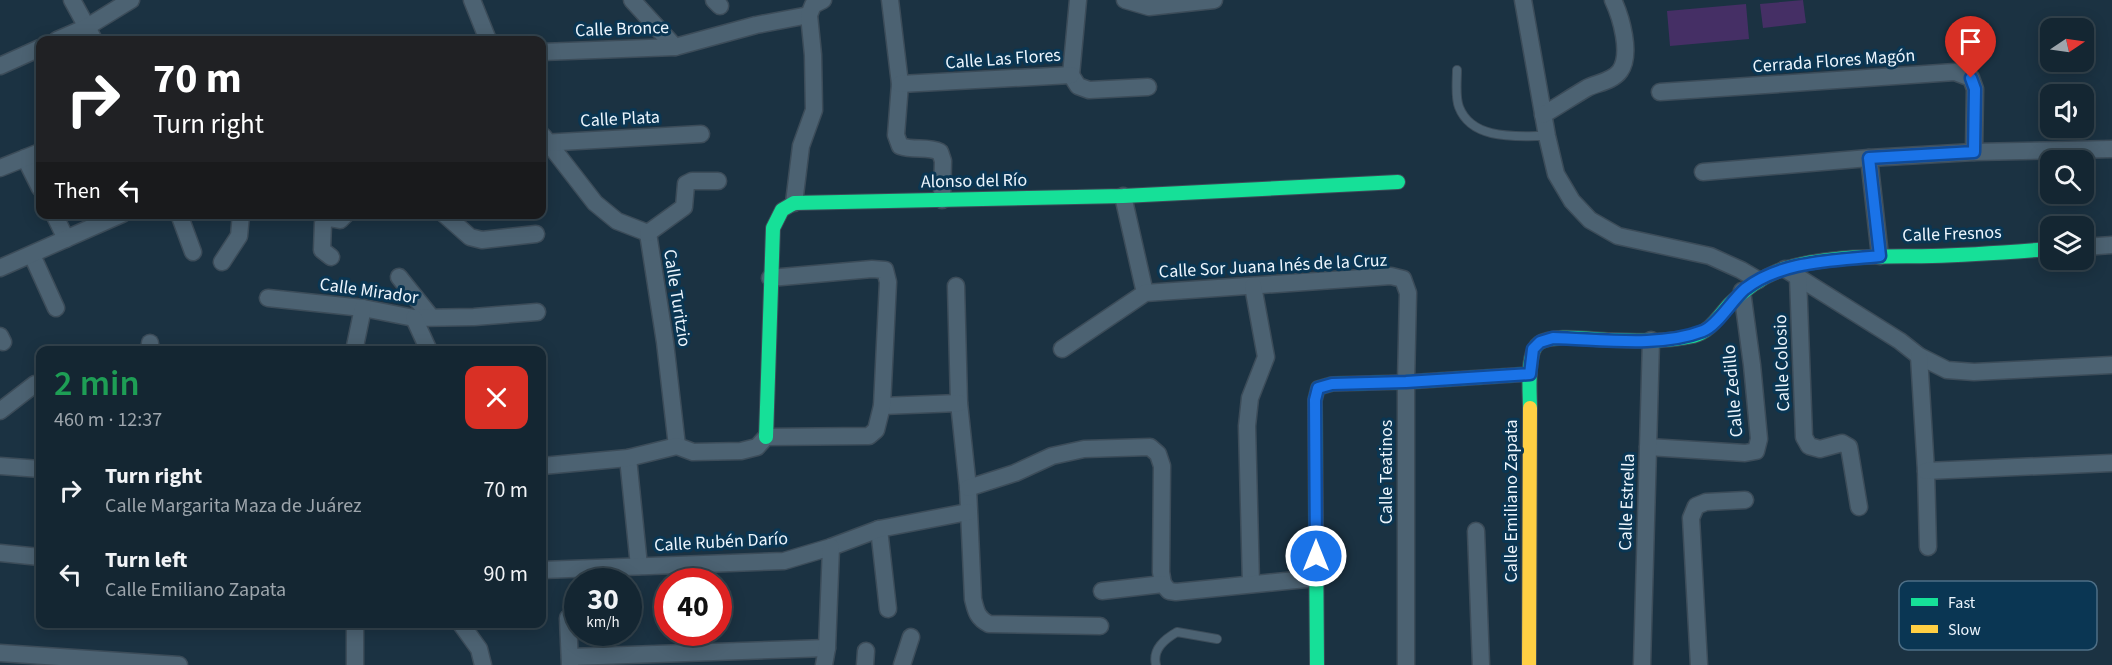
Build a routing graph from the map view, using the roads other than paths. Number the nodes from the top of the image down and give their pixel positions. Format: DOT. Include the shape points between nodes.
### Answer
graph roads {
  1 [pos="72,0"];
  2 [pos="131,0"];
  3 [pos="472,0"];
  4 [pos="632,0"];
  5 [pos="823,0"];
  6 [pos="890,0"];
  7 [pos="1078,0"];
  8 [pos="1125,0"];
  9 [pos="1214,0"];
  10 [pos="1523,0"];
  11 [pos="1613,0"];
  12 [pos="809,15"];
  13 [pos="91,34"];
  14 [pos="487,36"];
  15 [pos="675,47"];
  16 [pos="36,50"];
  17 [pos="546,52"];
  18 [pos="0,66"];
  19 [pos="1456,70"];
  20 [pos="1071,75"];
  21 [pos="900,84"];
  22 [pos="1148,87"];
  23 [pos="1659,92"];
  24 [pos="1543,114"];
  25 [pos="701,134"];
  26 [pos="1547,136"];
  27 [pos="546,139"];
  28 [pos="546,142"];
  29 [pos="2112,149"];
  30 [pos="1974,152"];
  31 [pos="33,155"];
  32 [pos="1869,158"];
  33 [pos="0,168"];
  34 [pos="1702,172"];
  35 [pos="718,181"];
  36 [pos="1398,182"];
  37 [pos="1123,196"];
  38 [pos="942,200"];
  39 [pos="794,203"];
  40 [pos="56,219"];
  41 [pos="110,219"];
  42 [pos="181,219"];
  43 [pos="240,219"];
  44 [pos="328,219"];
  45 [pos="450,219"];
  46 [pos="648,233"];
  47 [pos="536,234"];
  48 [pos="66,238"];
  49 [pos="2112,245"];
  50 [pos="2094,246"];
  51 [pos="2040,250"];
  52 [pos="193,252"];
  53 [pos="32,255"];
  54 [pos="1880,256"];
  55 [pos="331,257"];
  56 [pos="222,262"];
  57 [pos="0,268"];
  58 [pos="1792,273"];
  59 [pos="399,277"];
  60 [pos="770,278"];
  61 [pos="1402,279"];
  62 [pos="1758,280"];
  63 [pos="956,286"];
  64 [pos="1253,286"];
  65 [pos="1742,291"];
  66 [pos="1145,293"];
  67 [pos="268,298"];
  68 [pos="56,308"];
  69 [pos="363,308"];
  70 [pos="537,312"];
  71 [pos="414,318"];
  72 [pos="431,318"];
  73 [pos="1651,340"];
  74 [pos="1540,342"];
  75 [pos="355,346"];
  76 [pos="427,346"];
  77 [pos="1062,349"];
  78 [pos="1919,356"];
  79 [pos="2112,365"];
  80 [pos="1530,374"];
  81 [pos="1406,382"];
  82 [pos="36,384"];
  83 [pos="959,402"];
  84 [pos="882,406"];
  85 [pos="0,411"];
  86 [pos="766,437"];
  87 [pos="677,446"];
  88 [pos="1648,447"];
  89 [pos="628,458"];
  90 [pos="2112,463"];
  91 [pos="0,466"];
  92 [pos="546,466"];
  93 [pos="36,469"];
  94 [pos="1926,471"];
  95 [pos="968,488"];
  96 [pos="1744,500"];
  97 [pos="1859,507"];
  98 [pos="968,512"];
  99 [pos="879,529"];
  100 [pos="1476,531"];
  101 [pos="831,547"];
  102 [pos="1928,547"];
  103 [pos="0,553"];
  104 [pos="36,557"];
  105 [pos="639,566"];
  106 [pos="546,570"];
  107 [pos="1316,578"];
  108 [pos="1163,584"];
  109 [pos="1251,584"];
  110 [pos="1102,591"];
  111 [pos="888,609"];
  112 [pos="1100,626"];
  113 [pos="355,628"];
  114 [pos="464,628"];
  115 [pos="910,637"];
  116 [pos="1217,639"];
  117 [pos="569,646"];
  118 [pos="827,648"];
  119 [pos="0,653"];
  120 [pos="570,661"];
  121 [pos="133,664"];
  122 [pos="179,665"];
  123 [pos="355,665"];
  124 [pos="483,665"];
  125 [pos="824,665"];
  126 [pos="902,665"];
  127 [pos="1156,665"];
  128 [pos="1317,665"];
  129 [pos="1406,665"];
  130 [pos="1481,665"];
  131 [pos="1528,665"];
  132 [pos="1642,665"];
  133 [pos="1699,665"];
  1 -- 13 [label="street"];
  2 -- 13 [label="street"];
  3 -- 14 [label="street"];
  4 -- 15 [label="street"];
  5 -- 12 [label="street" via="813,5"];
  6 -- 21 [label="street"];
  7 -- 20 [label="street, Calle Las Flores"];
  8 -- 9 [label="street" via="1149,7"];
  10 -- 24 [label="street"];
  11 -- 24 [label="street" via="1626,46 1620,71"];
  12 -- 15 [label="street, Calle Bronce"];
  12 -- 39 [label="street" via="814,110 801,146"];
  15 -- 17 [label="street, Calle Bronce"];
  16 -- 18 [label="street"];
  19 -- 26 [label="lane" via="1458,106 1465,118 1485,132"];
  20 -- 21 [label="street, Calle Las Flores"];
  20 -- 22 [label="street" via="1078,86 1089,90"];
  21 -- 38 [label="street" via="896,135 900,146 909,150 940,152"];
  23 -- 30 [label="street, Cerrada Flores Magón" via="1955,72 1971,78 1975,89"];
  24 -- 26 [label="street"];
  25 -- 27 [label="street, Calle Plata"];
  26 -- 62 [label="street" via="1556,174 1572,201 1590,219 1618,236 1710,256"];
  28 -- 46 [label="street, Calle Turitzio" via="595,203 617,221"];
  29 -- 30 [label="street"];
  30 -- 32 [label="street"];
  31 -- 33 [label="street"];
  32 -- 34 [label="street"];
  32 -- 54 [label="street"];
  35 -- 46 [label="street" via="686,184 684,207"];
  36 -- 37 [label="street, Alonso del Río"];
  37 -- 38 [label="street, Alonso del Río"];
  37 -- 66 [label="street, Calle Sor Juana Inés de la Cruz"];
  38 -- 39 [label="street, Alonso del Río"];
  39 -- 60 [label="street" via="782,210 773,228"];
  40 -- 48 [label="street"];
  41 -- 48 [label="street"];
  42 -- 52 [label="street"];
  43 -- 56 [label="street" via="238,236"];
  44 -- 55 [label="street" via="323,223 322,250"];
  45 -- 47 [label="street" via="470,237 482,240"];
  46 -- 87 [label="street, Calle Turitzio"];
  48 -- 53 [label="street"];
  49 -- 50 [label="street"];
  51 -- 54 [label="street, Calle Fresnos"];
  53 -- 57 [label="street"];
  53 -- 68 [label="street"];
  54 -- 58 [label="street, Calle Fresnos" via="1803,265"];
  58 -- 62 [label="street, Calle Fresnos"];
  58 -- 78 [label="street"];
  58 -- 97 [label="street, Calle Colosio" via="1804,437 1809,446 1820,449 1842,443 1849,447"];
  59 -- 72 [label="street"];
  60 -- 84 [label="street" via="885,270 888,282"];
  60 -- 86 [label="street"];
  61 -- 64 [label="street, Calle Sor Juana Inés de la Cruz" via="1391,276"];
  61 -- 81 [label="street, Calle Teatinos" via="1408,293"];
  62 -- 65 [label="street, Calle Fresnos"];
  63 -- 83 [label="street"];
  64 -- 66 [label="street, Calle Sor Juana Inés de la Cruz"];
  64 -- 109 [label="street" via="1266,357 1250,398 1247,426"];
  65 -- 73 [label="street, Calle Fresnos" via="1707,330 1686,337"];
  65 -- 88 [label="street, Calle Zedillo" via="1759,439 1755,451"];
  66 -- 77 [label="street, Calle Sor Juana Inés de la Cruz"];
  67 -- 69 [label="street, Calle Mirador"];
  69 -- 71 [label="street, Calle Mirador"];
  69 -- 75 [label="street"];
  70 -- 72 [label="street, Calle Mirador"];
  71 -- 72 [label="street, Calle Mirador"];
  71 -- 76 [label="street"];
  73 -- 74 [label="street, Calle Fresnos" via="1553,338"];
  73 -- 88 [label="street, Calle Estrella"];
  74 -- 80 [label="street, Calle Emiliano Zapata" via="1533,349"];
  78 -- 79 [label="street" via="1947,370 1974,372"];
  78 -- 94 [label="street"];
  80 -- 81 [label="street"];
  80 -- 131 [label="street, Calle Emiliano Zapata"];
  81 -- 107 [label="street" via="1332,384 1318,388"];
  81 -- 129 [label="street, Calle Teatinos"];
  82 -- 85 [label="street"];
  83 -- 84 [label="street"];
  83 -- 95 [label="street"];
  84 -- 86 [label="street" via="876,430 869,436"];
  86 -- 87 [label="street" via="757,447 741,450 693,452"];
  87 -- 89 [label="street"];
  88 -- 132 [label="street, Calle Estrella"];
  89 -- 92 [label="street"];
  89 -- 105 [label="street"];
  90 -- 94 [label="street"];
  91 -- 93 [label="street"];
  94 -- 102 [label="street"];
  95 -- 98 [label="street"];
  95 -- 108 [label="street" via="1053,456 1084,449 1150,447 1158,454 1162,466"];
  96 -- 133 [label="street" via="1706,502 1696,506 1691,518"];
  98 -- 99 [label="street, Calle Rubén Darío"];
  98 -- 112 [label="street" via="974,599 980,620 1001,625"];
  99 -- 101 [label="street, Calle Rubén Darío"];
  99 -- 111 [label="street"];
  100 -- 130 [label="street"];
  101 -- 105 [label="street, Calle Rubén Darío" via="784,561"];
  101 -- 118 [label="street"];
  103 -- 104 [label="street"];
  105 -- 106 [label="street, Calle Rubén Darío"];
  107 -- 109 [label="street"];
  107 -- 128 [label="street"];
  108 -- 109 [label="street" via="1176,592"];
  108 -- 110 [label="street"];
  113 -- 123 [label="street"];
  114 -- 124 [label="street" via="479,649"];
  115 -- 126 [label="street"];
  116 -- 127 [label="lane" via="1177,632 1162,641"];
  117 -- 120 [label="street"];
  118 -- 120 [label="street"];
  118 -- 125 [label="street"];
  119 -- 121 [label="street"];
  121 -- 122 [label="street"];
}
